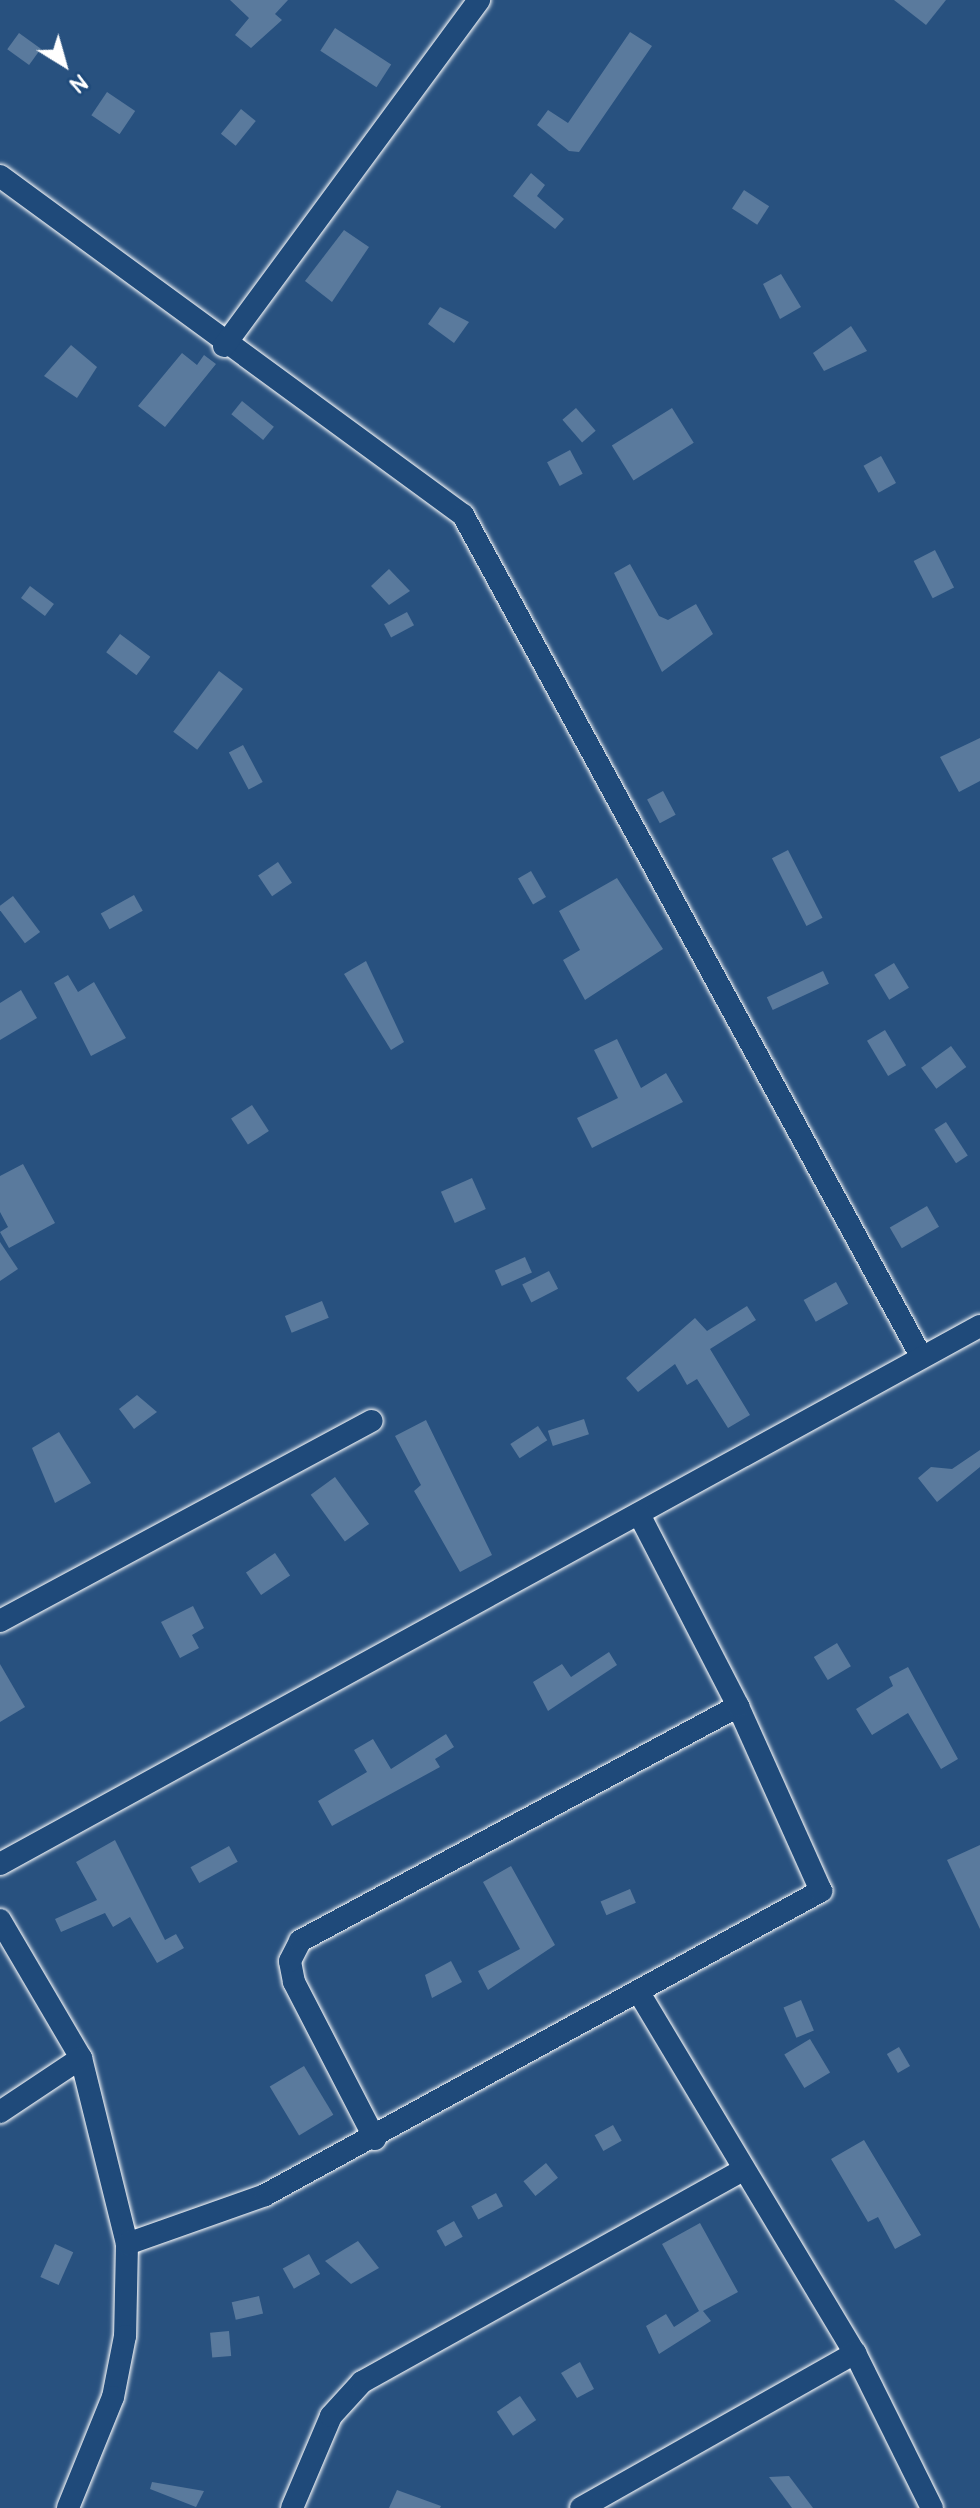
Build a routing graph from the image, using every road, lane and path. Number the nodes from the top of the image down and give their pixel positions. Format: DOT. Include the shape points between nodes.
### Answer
graph roads {
  1 [pos="479,0"];
  2 [pos="0,176"];
  3 [pos="224,346"];
  4 [pos="980,1326"];
  5 [pos="921,1356"];
  6 [pos="372,1421"];
  7 [pos="639,1514"];
  8 [pos="0,1621"];
  9 [pos="738,1706"];
  10 [pos="0,1864"];
  11 [pos="0,1920"];
  12 [pos="641,1996"];
  13 [pos="81,2058"];
  14 [pos="0,2112"];
  15 [pos="375,2139"];
  16 [pos="743,2170"];
  17 [pos="127,2244"];
  18 [pos="855,2353"];
  19 [pos="68,2508"];
  20 [pos="292,2508"];
  21 [pos="581,2508"];
  22 [pos="932,2508"];
  1 -- 3 [label="street"];
  2 -- 3 [label="street"];
  3 -- 5 [label="street" via="463,515"];
  4 -- 5 [label="street"];
  5 -- 7 [label="street"];
  6 -- 8 [label="street"];
  7 -- 9 [label="street"];
  7 -- 10 [label="street" via="379,1650"];
  9 -- 12 [label="street" via="821,1891"];
  9 -- 15 [label="street" via="300,1941 290,1961 294,1982"];
  11 -- 13 [label="street"];
  12 -- 15 [label="street"];
  12 -- 16 [label="street"];
  13 -- 14 [label="street"];
  13 -- 17 [label="street"];
  15 -- 17 [label="street" via="265,2195"];
  16 -- 18 [label="street"];
  16 -- 20 [label="street" via="362,2382 331,2416"];
  17 -- 19 [label="street" via="125,2336 113,2397"];
  18 -- 21 [label="street"];
  18 -- 22 [label="street"];
}
